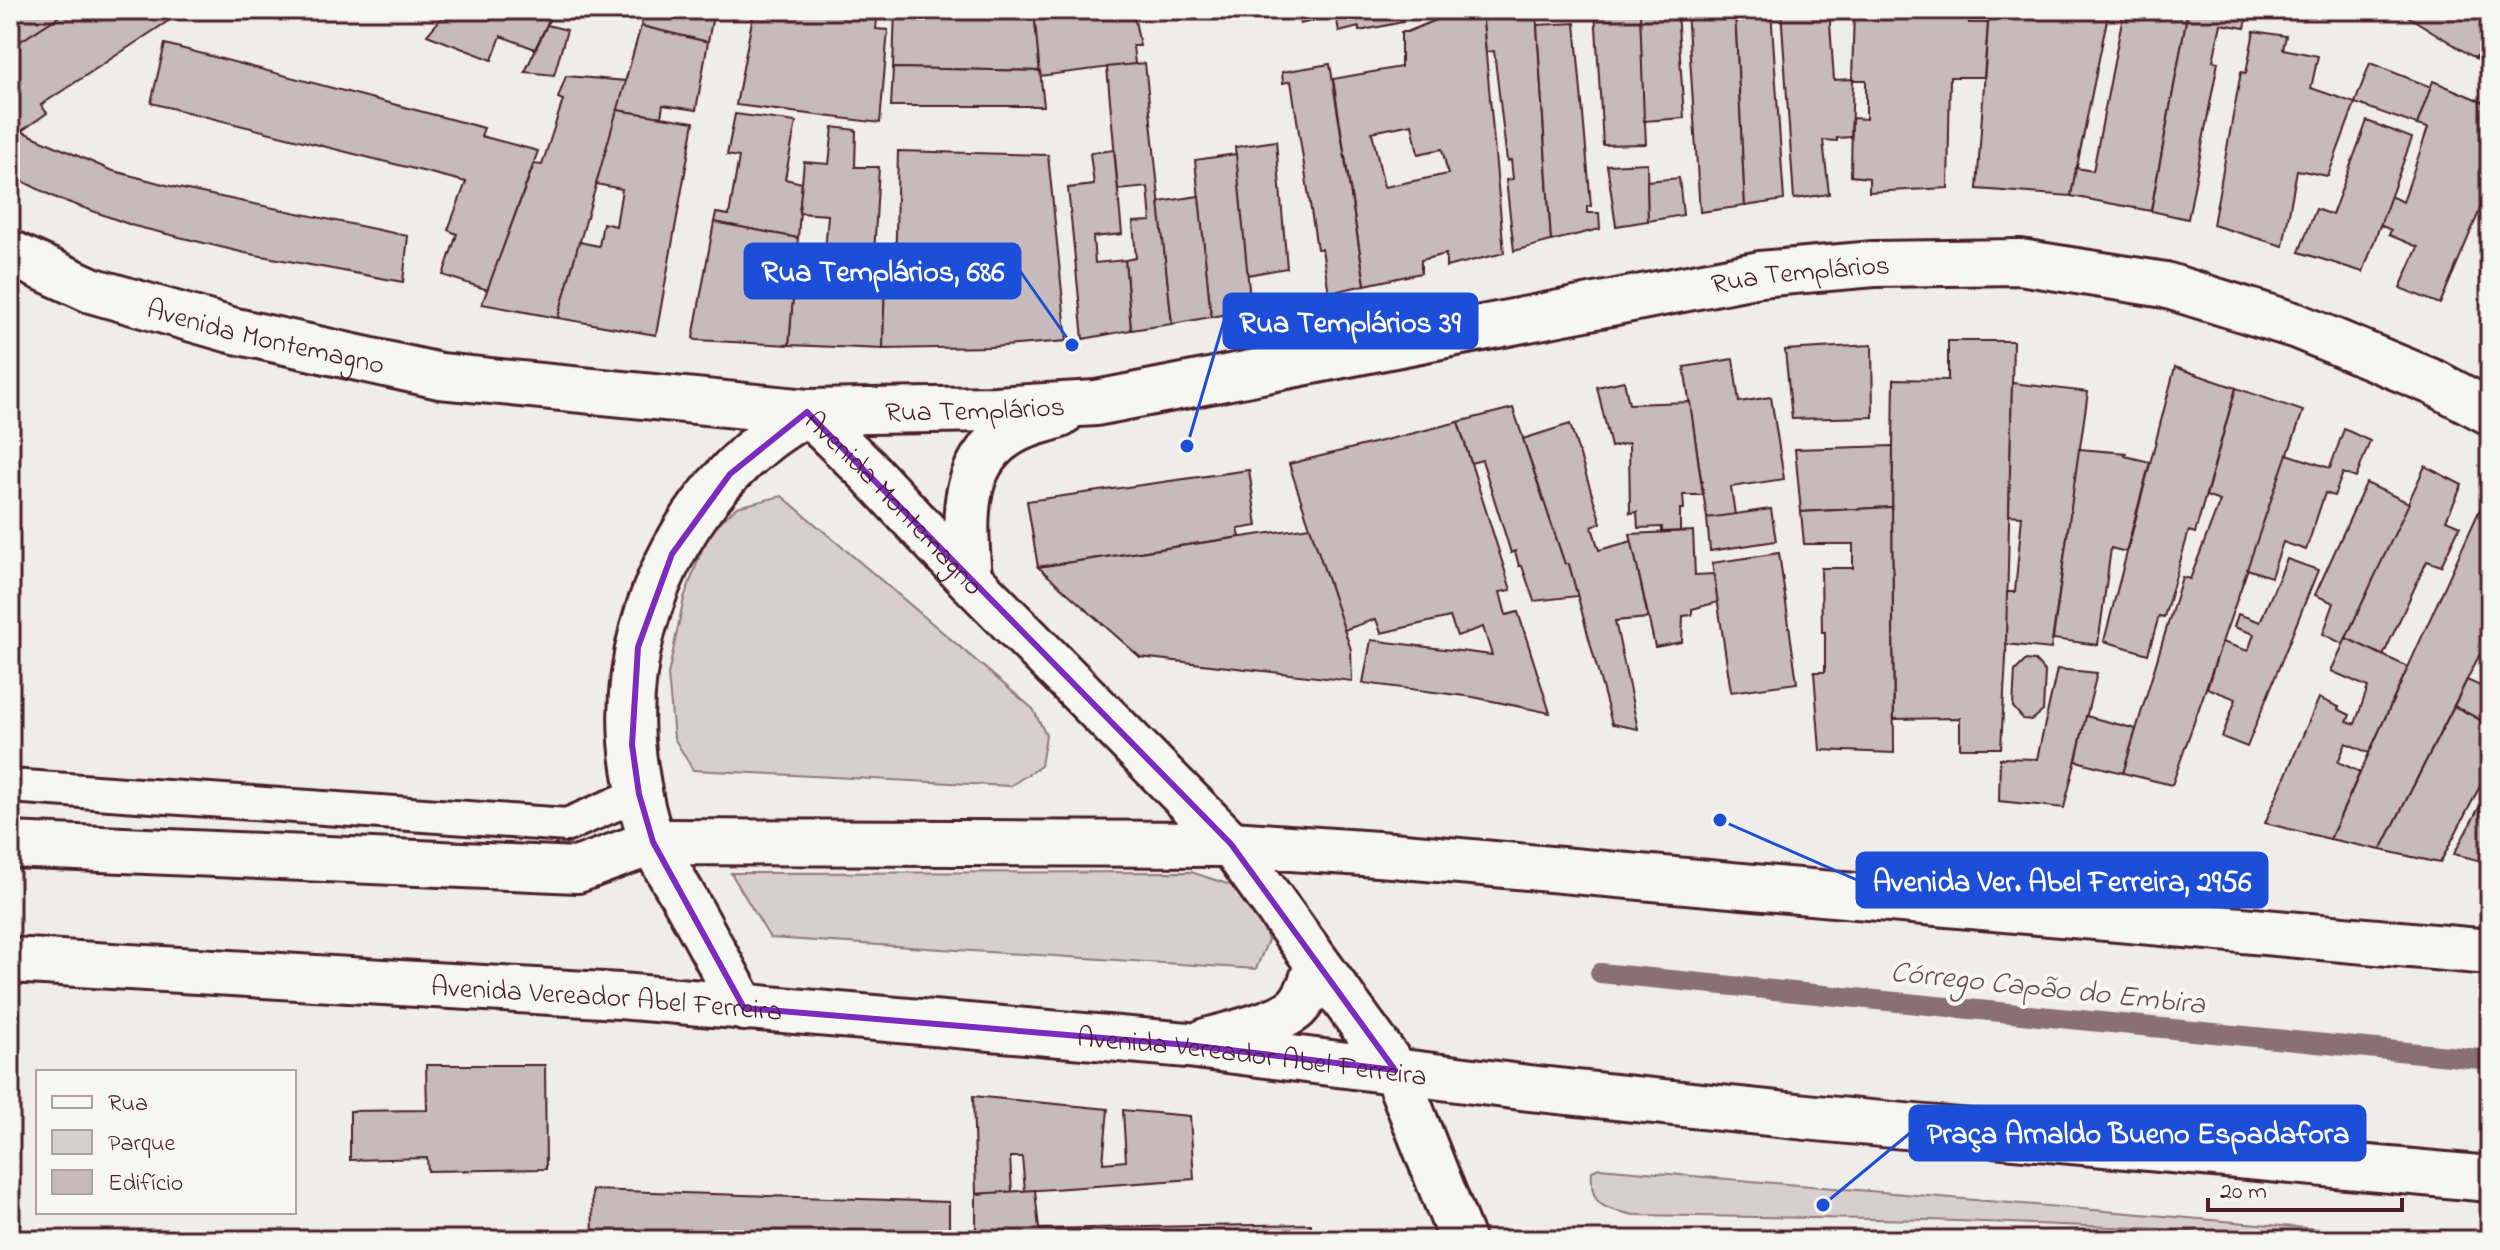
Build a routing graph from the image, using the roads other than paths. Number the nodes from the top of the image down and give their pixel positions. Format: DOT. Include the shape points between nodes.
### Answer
graph roads {
  1 [pos="10,253"];
  2 [pos="1096,403"];
  3 [pos="807,412"];
  4 [pos="2490,412"];
  5 [pos="969,579"];
  6 [pos="10,786"];
  7 [pos="639,794"];
  8 [pos="653,842"];
  9 [pos="1231,844"];
  10 [pos="10,845"];
  11 [pos="2490,952"];
  12 [pos="10,960"];
  13 [pos="1317,963"];
  14 [pos="744,1008"];
  15 [pos="1188,1045"];
  16 [pos="1395,1070"];
  17 [pos="2490,1179"];
  18 [pos="1462,1240"];
  1 -- 3 [label="main road, Avenida Montemagno" via="91,290 217,326 440,376"];
  2 -- 3 [label="main road, Rua Templários"];
  2 -- 4 [label="main road, Rua Templários" via="1760,274 1874,264 2020,262 2165,285 2297,326 2435,383"];
  2 -- 5 [label="main road, Rua Templários" via="1018,429 993,446 970,485 965,516"];
  3 -- 5 [label="main road, Avenida Montemagno"];
  3 -- 7 [label="main road" via="766,440 698,512 652,599 638,647 632,696"];
  5 -- 9 [label="main road, Avenida Montemagno"];
  6 -- 7 [label="lane" via="567,825"];
  7 -- 8 [label="main road"];
  8 -- 9 [label="main road"];
  8 -- 10 [label="main road" via="577,870"];
  8 -- 14 [label="main road"];
  9 -- 11 [label="main road"];
  9 -- 13 [label="main road, Avenida Montemagno"];
  12 -- 14 [label="main road, Avenida Vereador Abel Ferreira"];
  13 -- 15 [label="main road" via="1312,985 1294,1009 1246,1031"];
  13 -- 16 [label="main road, Avenida Montemagno"];
  14 -- 15 [label="main road, Avenida Vereador Abel Ferreira"];
  15 -- 16 [label="main road, Avenida Vereador Abel Ferreira"];
  16 -- 17 [label="main road, Avenida Vereador Abel Ferreira" via="1816,1118"];
  16 -- 18 [label="main road, Avenida Montemagno"];
}
